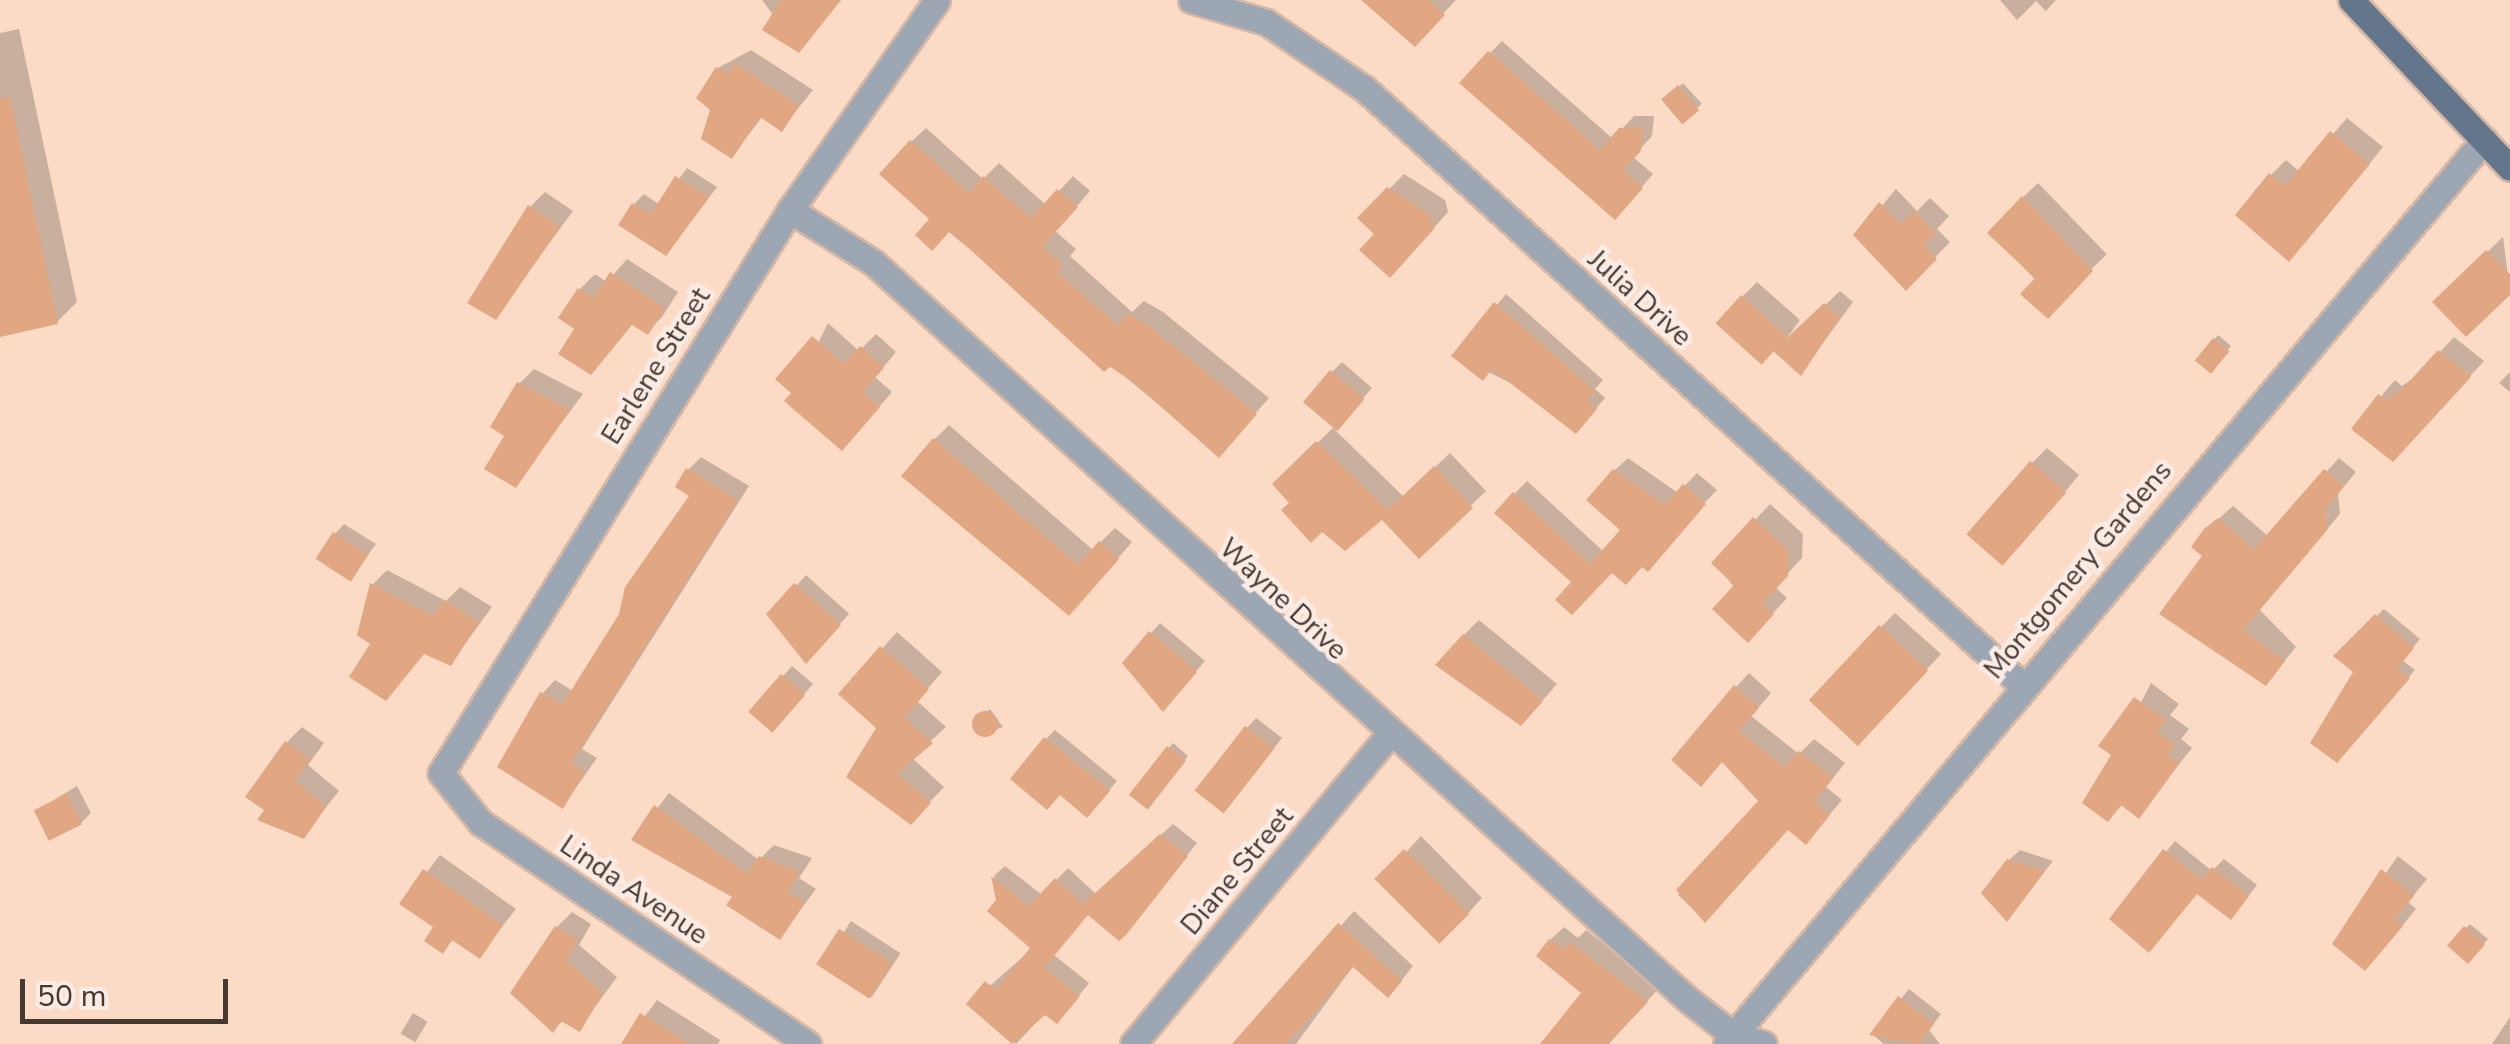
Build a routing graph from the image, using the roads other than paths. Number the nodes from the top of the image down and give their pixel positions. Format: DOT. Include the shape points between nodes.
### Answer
graph roads {
  1 [pos="937,0"];
  2 [pos="1191,0"];
  3 [pos="2351,0"];
  4 [pos="2484,140"];
  5 [pos="2510,168"];
  6 [pos="790,210"];
  7 [pos="2020,684"];
  8 [pos="1387,737"];
  9 [pos="441,773"];
  10 [pos="1730,1039"];
  11 [pos="808,1044"];
  12 [pos="1134,1044"];
  13 [pos="1764,1044"];
  1 -- 6 [label="street, Earlene Street"];
  2 -- 7 [label="street, Julia Drive" via="1266,22 1365,88"];
  3 -- 4 [label="main road"];
  4 -- 5 [label="main road"];
  4 -- 7 [label="street, Montgomery Gardens"];
  6 -- 8 [label="street, Wayne Drive" via="874,263"];
  6 -- 9 [label="street, Earlene Street"];
  7 -- 10 [label="street, Montgomery Gardens"];
  8 -- 10 [label="street, Wayne Drive"];
  8 -- 12 [label="street, Diane Street"];
  9 -- 11 [label="street, Linda Avenue" via="481,823"];
  10 -- 13 [label="street"];
}
